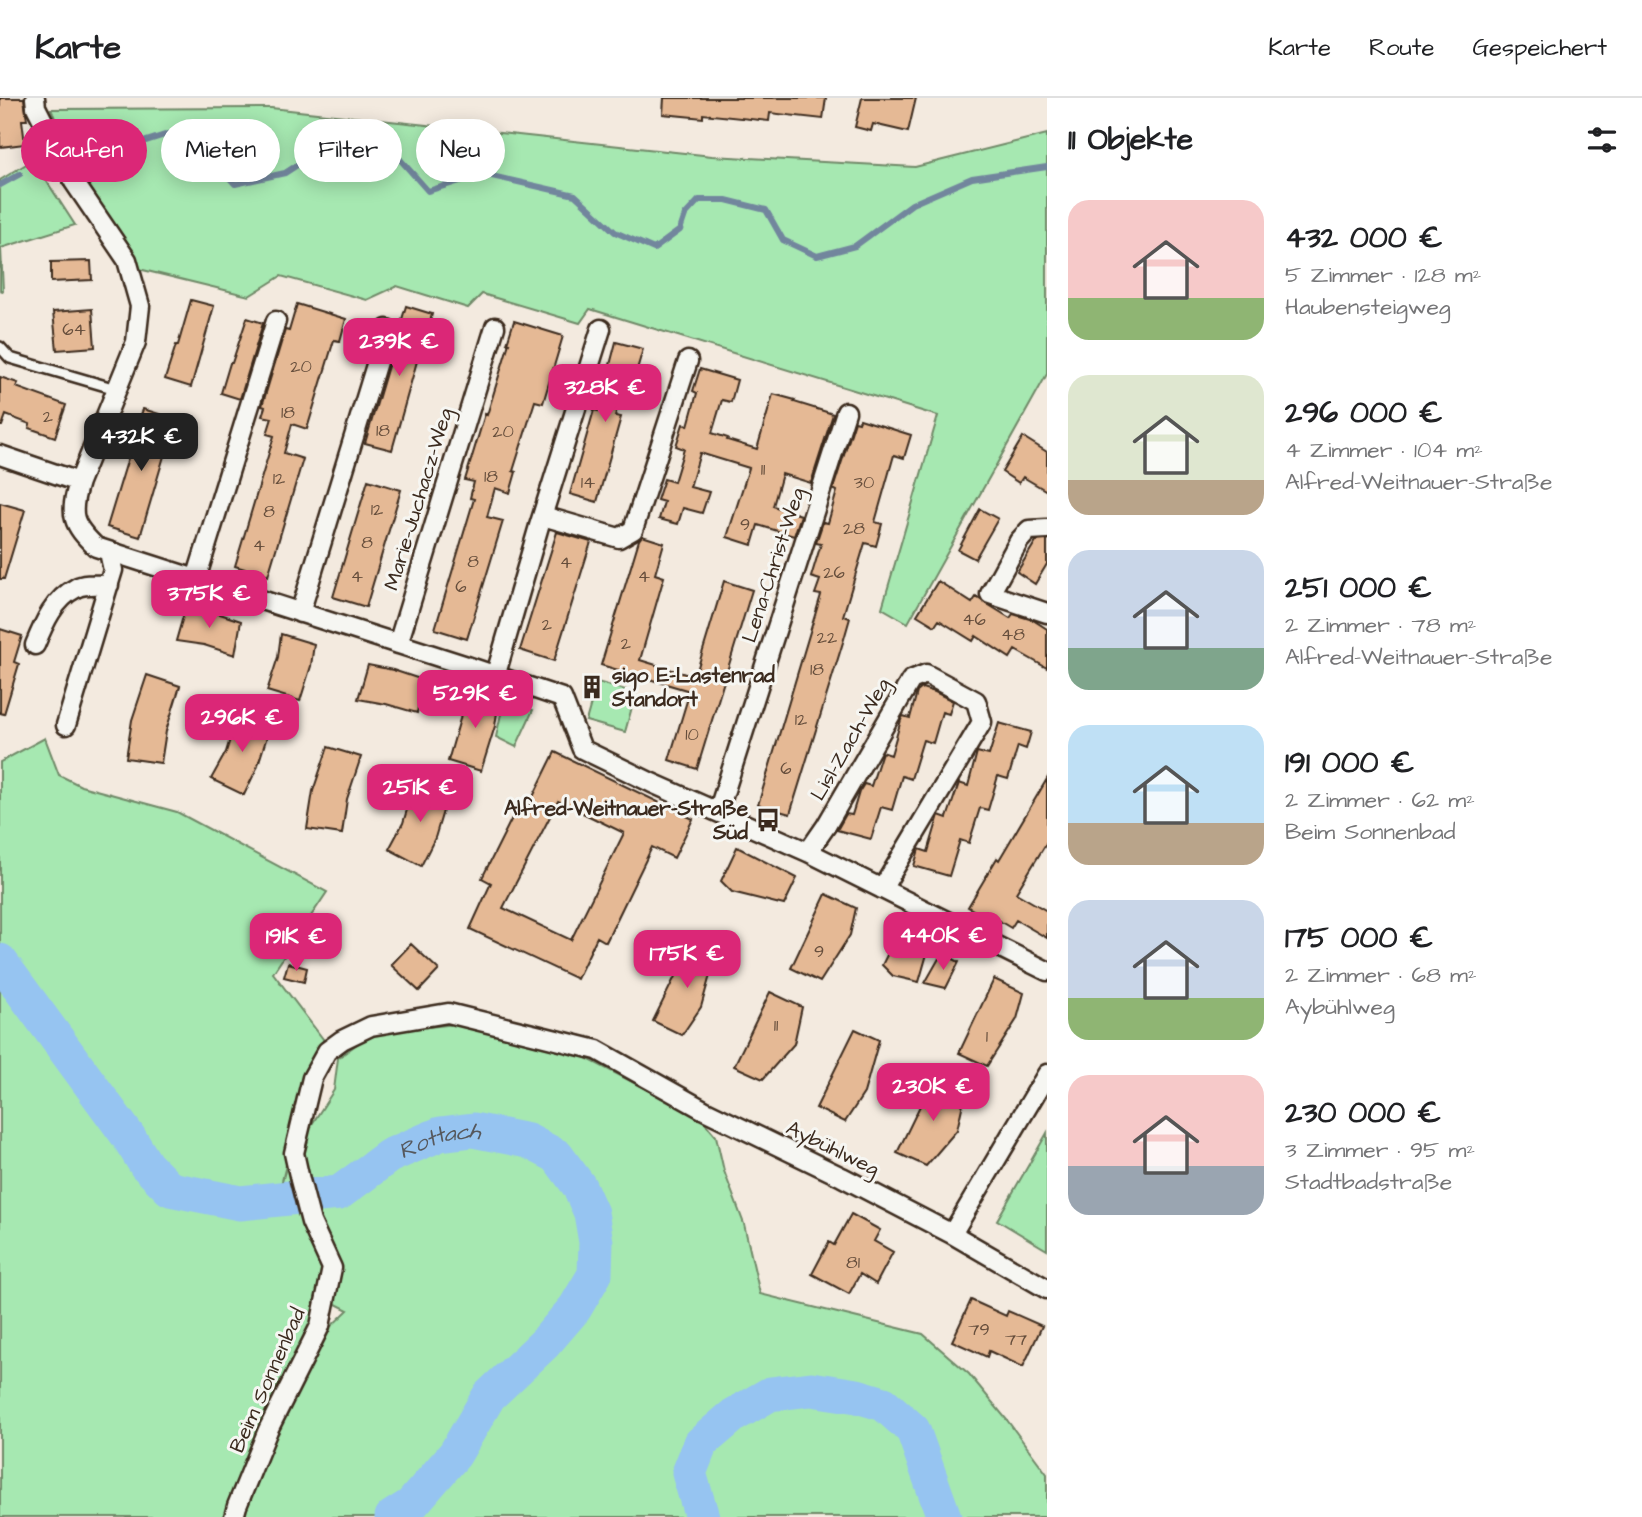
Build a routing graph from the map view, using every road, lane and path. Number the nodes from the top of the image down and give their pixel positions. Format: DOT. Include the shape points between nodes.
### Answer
graph roads {
  1 [pos="35,98"];
  2 [pos="276,321"];
  3 [pos="495,327"];
  4 [pos="387,329"];
  5 [pos="601,329"];
  6 [pos="0,347"];
  7 [pos="688,361"];
  8 [pos="116,389"];
  9 [pos="846,412"];
  10 [pos="0,455"];
  11 [pos="79,482"];
  12 [pos="543,516"];
  13 [pos="1047,529"];
  14 [pos="103,550"];
  15 [pos="196,579"];
  16 [pos="109,585"];
  17 [pos="300,613"];
  18 [pos="1047,613"];
  19 [pos="397,644"];
  20 [pos="35,645"];
  21 [pos="495,677"];
  22 [pos="66,725"];
  23 [pos="718,812"];
  24 [pos="808,852"];
  25 [pos="882,889"];
  26 [pos="1047,971"];
  27 [pos="597,1050"];
  28 [pos="1047,1074"];
  29 [pos="952,1234"];
  30 [pos="1047,1289"];
  31 [pos="234,1517"];
  1 -- 8 [label="street" via="74,182 127,260 140,306 136,342"];
  2 -- 15 [label="street"];
  3 -- 19 [label="street, Marie-Juchacz-Weg"];
  4 -- 17 [label="street"];
  5 -- 12 [label="street"];
  6 -- 8 [label="lane" via="10,358"];
  7 -- 12 [label="street" via="634,530 619,538"];
  8 -- 11 [label="street"];
  9 -- 23 [label="street, Lena-Christ-Weg"];
  10 -- 11 [label="street"];
  11 -- 14 [label="street" via="73,517 81,533"];
  12 -- 21 [label="street"];
  13 -- 18 [label="street" via="1029,530 1019,541 990,594"];
  14 -- 15 [label="street"];
  14 -- 16 [label="street" via="113,570"];
  15 -- 17 [label="street"];
  16 -- 20 [label="street" via="78,586 57,603"];
  16 -- 22 [label="street"];
  17 -- 19 [label="street"];
  19 -- 21 [label="street"];
  21 -- 23 [label="street" via="562,698 582,748"];
  23 -- 24 [label="street"];
  24 -- 25 [label="street"];
  24 -- 25 [label="street, Lisl-Zach-Weg" via="911,680 926,674 976,701 982,722"];
  25 -- 26 [label="street"];
  27 -- 29 [label="street, Aybühlweg" via="704,1110"];
  27 -- 31 [label="street, Beim Sonnenbad" via="448,1013 371,1026 327,1051 312,1078 294,1153 311,1222 332,1268 320,1326 268,1430"];
  28 -- 29 [label="street"];
  29 -- 30 [label="street, Aybühlweg"];
}
